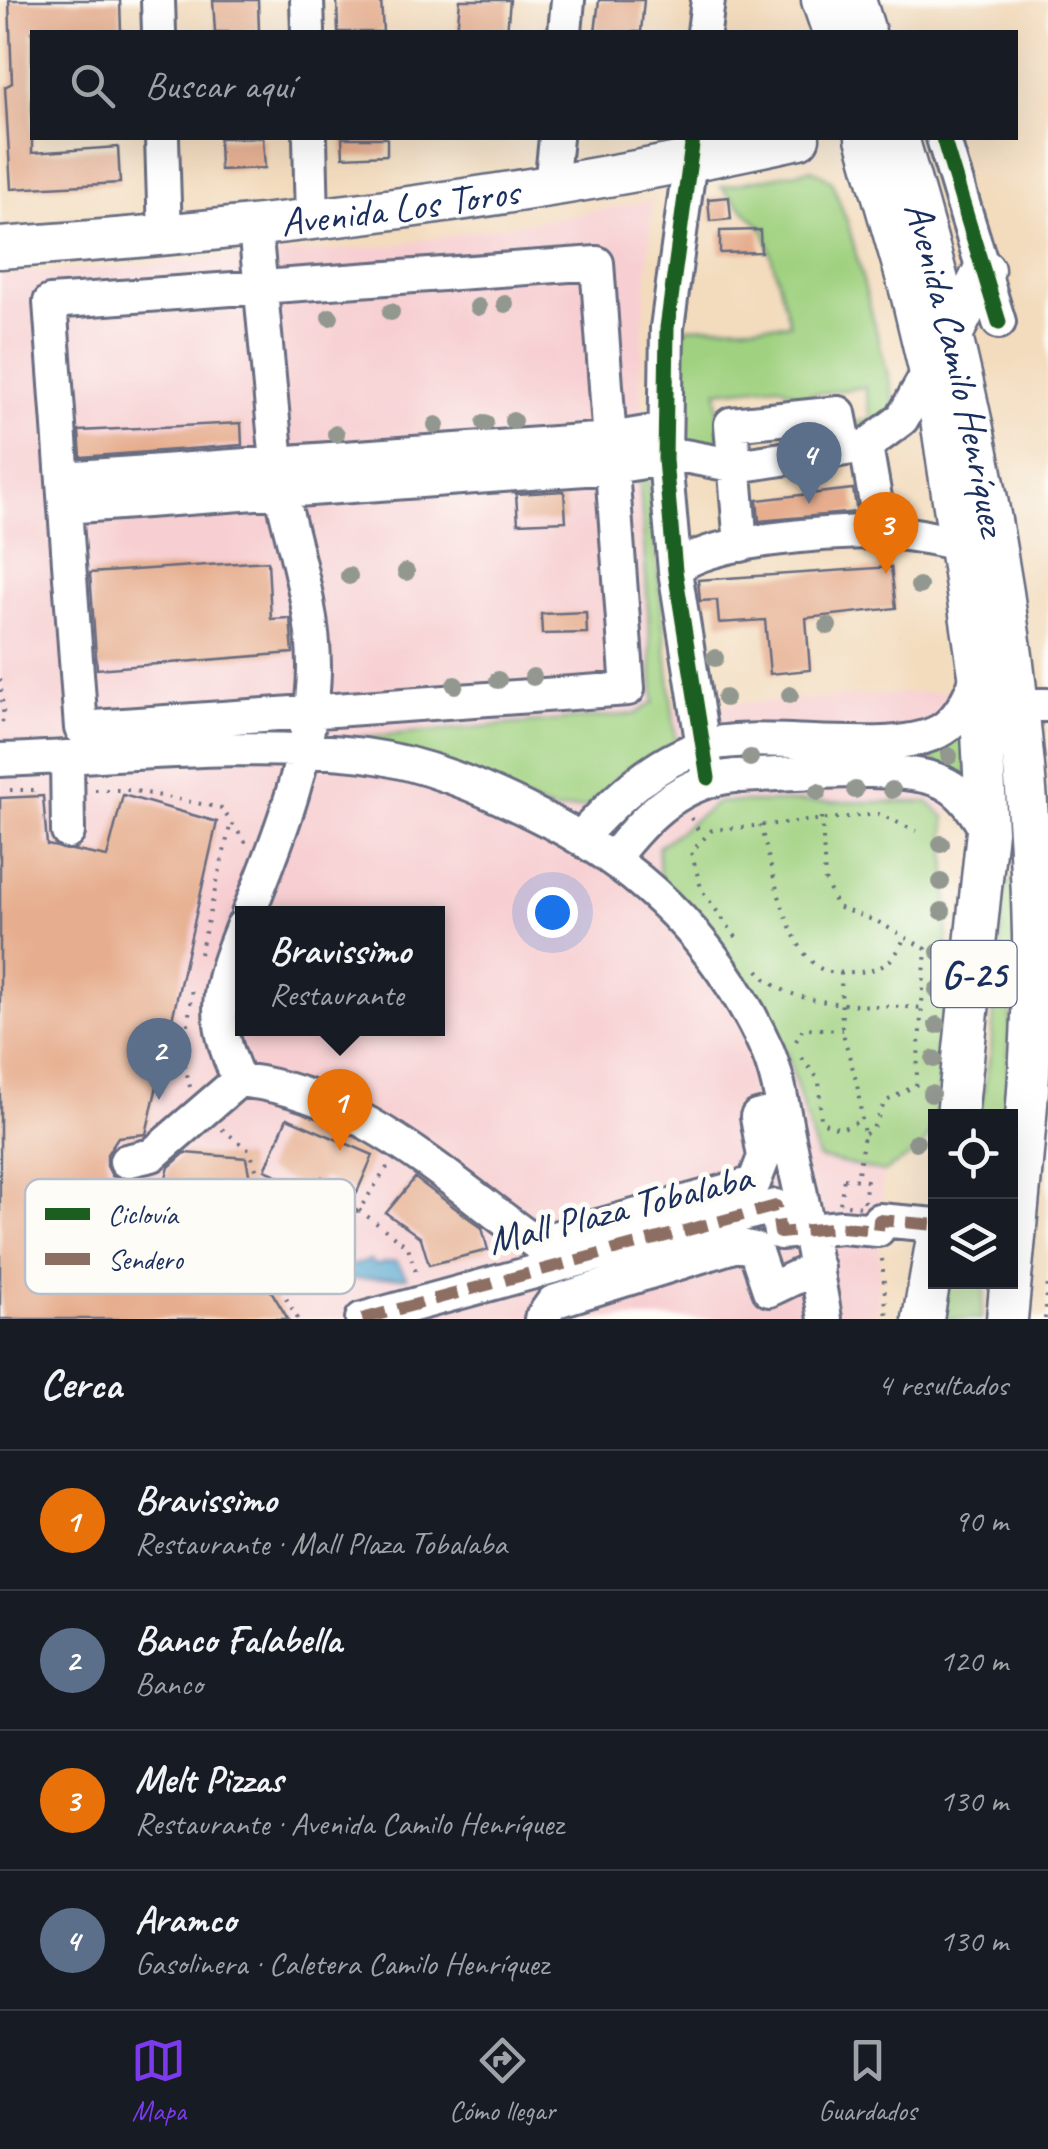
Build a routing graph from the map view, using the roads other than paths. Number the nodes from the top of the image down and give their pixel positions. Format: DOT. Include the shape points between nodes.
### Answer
graph roads {
  1 [pos="158,0"];
  2 [pos="307,0"];
  3 [pos="568,0"];
  4 [pos="708,0"];
  5 [pos="822,0"];
  6 [pos="855,0"];
  7 [pos="159,30"];
  8 [pos="308,30"];
  9 [pos="565,30"];
  10 [pos="704,30"];
  11 [pos="832,30"];
  12 [pos="864,30"];
  13 [pos="162,140"];
  14 [pos="310,140"];
  15 [pos="556,140"];
  16 [pos="781,140"];
  17 [pos="867,140"];
  18 [pos="899,140"];
  19 [pos="945,140"];
  20 [pos="692,150"];
  21 [pos="551,186"];
  22 [pos="312,221"];
  23 [pos="255,227"];
  24 [pos="165,236"];
  25 [pos="0,248"];
  26 [pos="984,270"];
  27 [pos="260,287"];
  28 [pos="999,322"];
  29 [pos="954,331"];
  30 [pos="930,368"];
  31 [pos="665,445"];
  32 [pos="856,447"];
  33 [pos="611,453"];
  34 [pos="737,466"];
  35 [pos="279,477"];
  36 [pos="64,492"];
  37 [pos="881,532"];
  38 [pos="963,544"];
  39 [pos="741,545"];
  40 [pos="675,571"];
  41 [pos="979,674"];
  42 [pos="1034,705"];
  43 [pos="310,712"];
  44 [pos="706,744"];
  45 [pos="302,752"];
  46 [pos="0,760"];
  47 [pos="1036,771"];
  48 [pos="67,774"];
  49 [pos="708,778"];
  50 [pos="987,831"];
  51 [pos="68,832"];
  52 [pos="582,836"];
  53 [pos="614,857"];
  54 [pos="251,906"];
  55 [pos="235,949"];
  56 [pos="1038,1074"];
  57 [pos="239,1080"];
  58 [pos="958,1109"];
  59 [pos="783,1110"];
  60 [pos="126,1160"];
  61 [pos="928,1224"];
  62 [pos="808,1229"];
  63 [pos="817,1267"];
  64 [pos="929,1289"];
  65 [pos="362,1319"];
  66 [pos="541,1319"];
  67 [pos="825,1319"];
  68 [pos="924,1319"];
  69 [pos="1007,1319"];
  1 -- 7 [label="street"];
  2 -- 8 [label="street"];
  3 -- 9 [label="street"];
  4 -- 10 [label="street"];
  5 -- 11 [label="main road"];
  6 -- 12 [label="main road"];
  13 -- 24 [label="street"];
  14 -- 22 [label="street"];
  15 -- 21 [label="street"];
  16 -- 20 [label="main road, Avenida Los Toros"];
  17 -- 30 [label="main road, Avenida Camilo Henríquez / G-25"];
  18 -- 29 [label="main road, Avenida Camilo Henríquez / G-25"];
  19 -- 26 [label="street"];
  20 -- 21 [label="main road, Avenida Los Toros"];
  20 -- 31 [label="street" via="669,311"];
  21 -- 22 [label="main road, Avenida Los Toros"];
  22 -- 23 [label="main road, Avenida Los Toros"];
  23 -- 24 [label="main road, Avenida Los Toros"];
  23 -- 27 [label="street"];
  24 -- 25 [label="main road, Avenida Los Toros"];
  26 -- 28 [label="street"];
  26 -- 29 [label="main road"];
  27 -- 33 [label="street" via="597,263"];
  27 -- 35 [label="street"];
  27 -- 36 [label="street" via="50,302"];
  29 -- 42 [label="main road, Avenida Camilo Henríquez / G-25"];
  30 -- 32 [label="street" via="902,418"];
  30 -- 38 [label="main road, Avenida Camilo Henríquez / G-25"];
  31 -- 33 [label="street"];
  31 -- 34 [label="street" via="684,456"];
  31 -- 40 [label="street"];
  32 -- 34 [label="street"];
  32 -- 37 [label="street"];
  33 -- 35 [label="street"];
  33 -- 43 [label="street" via="628,688"];
  34 -- 39 [label="street"];
  35 -- 36 [label="street"];
  35 -- 43 [label="street" via="306,606 314,668"];
  36 -- 43 [label="street" via="81,728"];
  37 -- 38 [label="street"];
  37 -- 39 [label="street"];
  38 -- 41 [label="main road, Avenida Camilo Henríquez / G-25"];
  39 -- 40 [label="street" via="696,555"];
  40 -- 44 [label="street"];
  41 -- 44 [label="street" via="949,725 917,738"];
  41 -- 50 [label="main road, Avenida Camilo Henríquez / G-25"];
  42 -- 47 [label="main road, Avenida Camilo Henríquez / G-25"];
  43 -- 45 [label="street"];
  44 -- 49 [label="street"];
  44 -- 52 [label="street" via="617,798"];
  45 -- 48 [label="street"];
  45 -- 52 [label="street" via="417,766 481,787"];
  45 -- 54 [label="street"];
  46 -- 48 [label="street"];
  47 -- 56 [label="main road, Avenida Camilo Henríquez / G-25"];
  48 -- 51 [label="street"];
  49 -- 50 [label="street" via="915,772 961,794"];
  49 -- 53 [label="street" via="671,797"];
  50 -- 58 [label="main road, Avenida Camilo Henríquez / G-25"];
  52 -- 53 [label="street"];
  53 -- 59 [label="street" via="661,896 733,984 769,1055"];
  55 -- 57 [label="street" via="218,1002 221,1041"];
  56 -- 69 [label="main road, Avenida Camilo Henríquez / G-25"];
  57 -- 59 [label="street" via="338,1104 536,1243 754,1183 764,1158 757,1118"];
  57 -- 60 [label="street" via="152,1154"];
  59 -- 62 [label="street"];
  61 -- 62 [label="street, Mall Plaza Tobalaba" via="879,1220 878,1230"];
  62 -- 63 [label="street"];
  62 -- 65 [label="street, Mall Plaza Tobalaba" via="780,1233 776,1206"];
  63 -- 66 [label="street" via="769,1290 755,1249 738,1244 553,1302"];
  63 -- 67 [label="street"];
  64 -- 68 [label="main road"];
}
